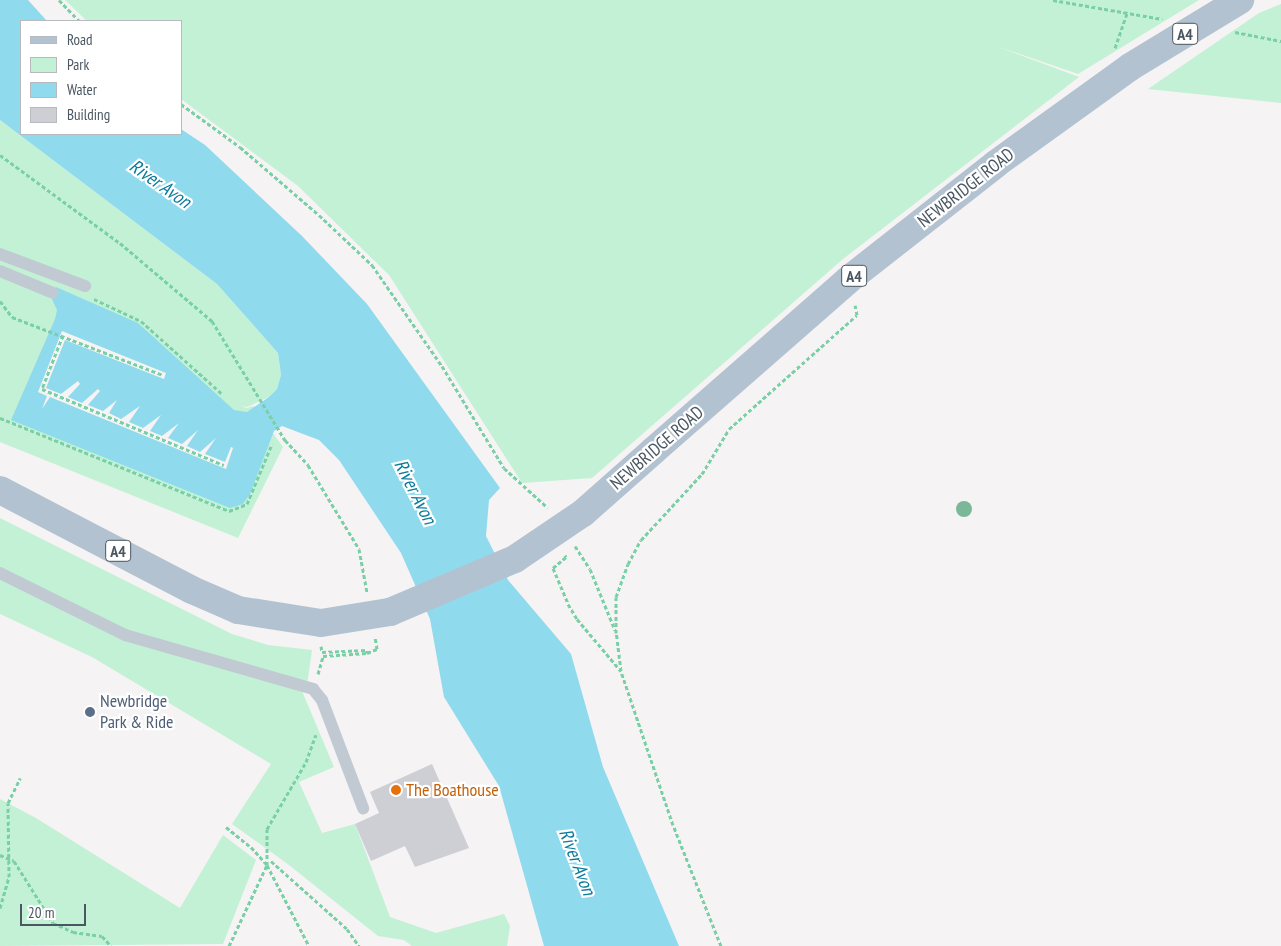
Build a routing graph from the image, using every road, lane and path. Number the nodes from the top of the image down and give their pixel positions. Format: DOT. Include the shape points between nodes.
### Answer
graph roads {
  1 [pos="59,0"];
  2 [pos="1240,0"];
  3 [pos="78,20"];
  4 [pos="182,105"];
  5 [pos="0,154"];
  6 [pos="0,254"];
  7 [pos="0,271"];
  8 [pos="848,280"];
  9 [pos="85,286"];
  10 [pos="53,293"];
  11 [pos="0,301"];
  12 [pos="100,301"];
  13 [pos="62,334"];
  14 [pos="163,375"];
  15 [pos="222,394"];
  16 [pos="0,418"];
  17 [pos="272,444"];
  18 [pos="224,465"];
  19 [pos="0,490"];
  20 [pos="552,512"];
  21 [pos="574,544"];
  22 [pos="566,557"];
  23 [pos="0,573"];
  24 [pos="368,594"];
  25 [pos="374,630"];
  26 [pos="616,633"];
  27 [pos="363,650"];
  28 [pos="367,653"];
  29 [pos="622,671"];
  30 [pos="313,688"];
  31 [pos="319,728"];
  32 [pos="20,778"];
  33 [pos="363,808"];
  34 [pos="226,827"];
  35 [pos="0,855"];
  36 [pos="9,858"];
  37 [pos="271,861"];
  38 [pos="267,865"];
  39 [pos="0,908"];
  40 [pos="110,946"];
  41 [pos="229,946"];
  42 [pos="309,946"];
  43 [pos="359,946"];
  44 [pos="721,946"];
  1 -- 3 [label="path"];
  2 -- 8 [label="main road, NEWBRIDGE ROAD / A4, bridge" via="1130,67 998,163"];
  4 -- 20 [label="path" via="254,159 319,214 372,265 442,366 504,468 519,484 534,492"];
  5 -- 24 [label="path" via="120,243 212,321 284,440 308,465 360,548"];
  6 -- 9 [label="lane"];
  7 -- 10 [label="lane"];
  8 -- 19 [label="main road, NEWBRIDGE ROAD / A4, bridge" via="551,536 515,559 418,602 366,618 321,623 238,610 192,590"];
  8 -- 26 [label="path" via="858,315 729,428 702,474 641,540 616,597"];
  11 -- 13 [label="path" via="12,317"];
  12 -- 15 [label="path" via="141,321"];
  13 -- 14 [label="path"];
  13 -- 18 [label="path" via="42,390"];
  16 -- 17 [label="path" via="229,511 247,504"];
  21 -- 26 [label="path" via="590,568"];
  22 -- 29 [label="path" via="553,568 568,604"];
  23 -- 30 [label="lane" via="125,635"];
  25 -- 28 [label="path" via="378,649"];
  26 -- 29 [label="path"];
  27 -- 28 [label="path"];
  28 -- 30 [label="path" via="322,656"];
  29 -- 44 [label="path" via="673,825"];
  30 -- 33 [label="lane" via="322,700"];
  31 -- 38 [label="path" via="306,762 267,829"];
  32 -- 36 [label="path" via="8,802"];
  34 -- 38 [label="path" via="251,846"];
  35 -- 36 [label="path"];
  36 -- 39 [label="path" via="9,876"];
  36 -- 40 [label="path" via="53,923 73,932 102,936"];
  37 -- 43 [label="path" via="347,929"];
  38 -- 41 [label="path"];
  38 -- 42 [label="path"];
}
